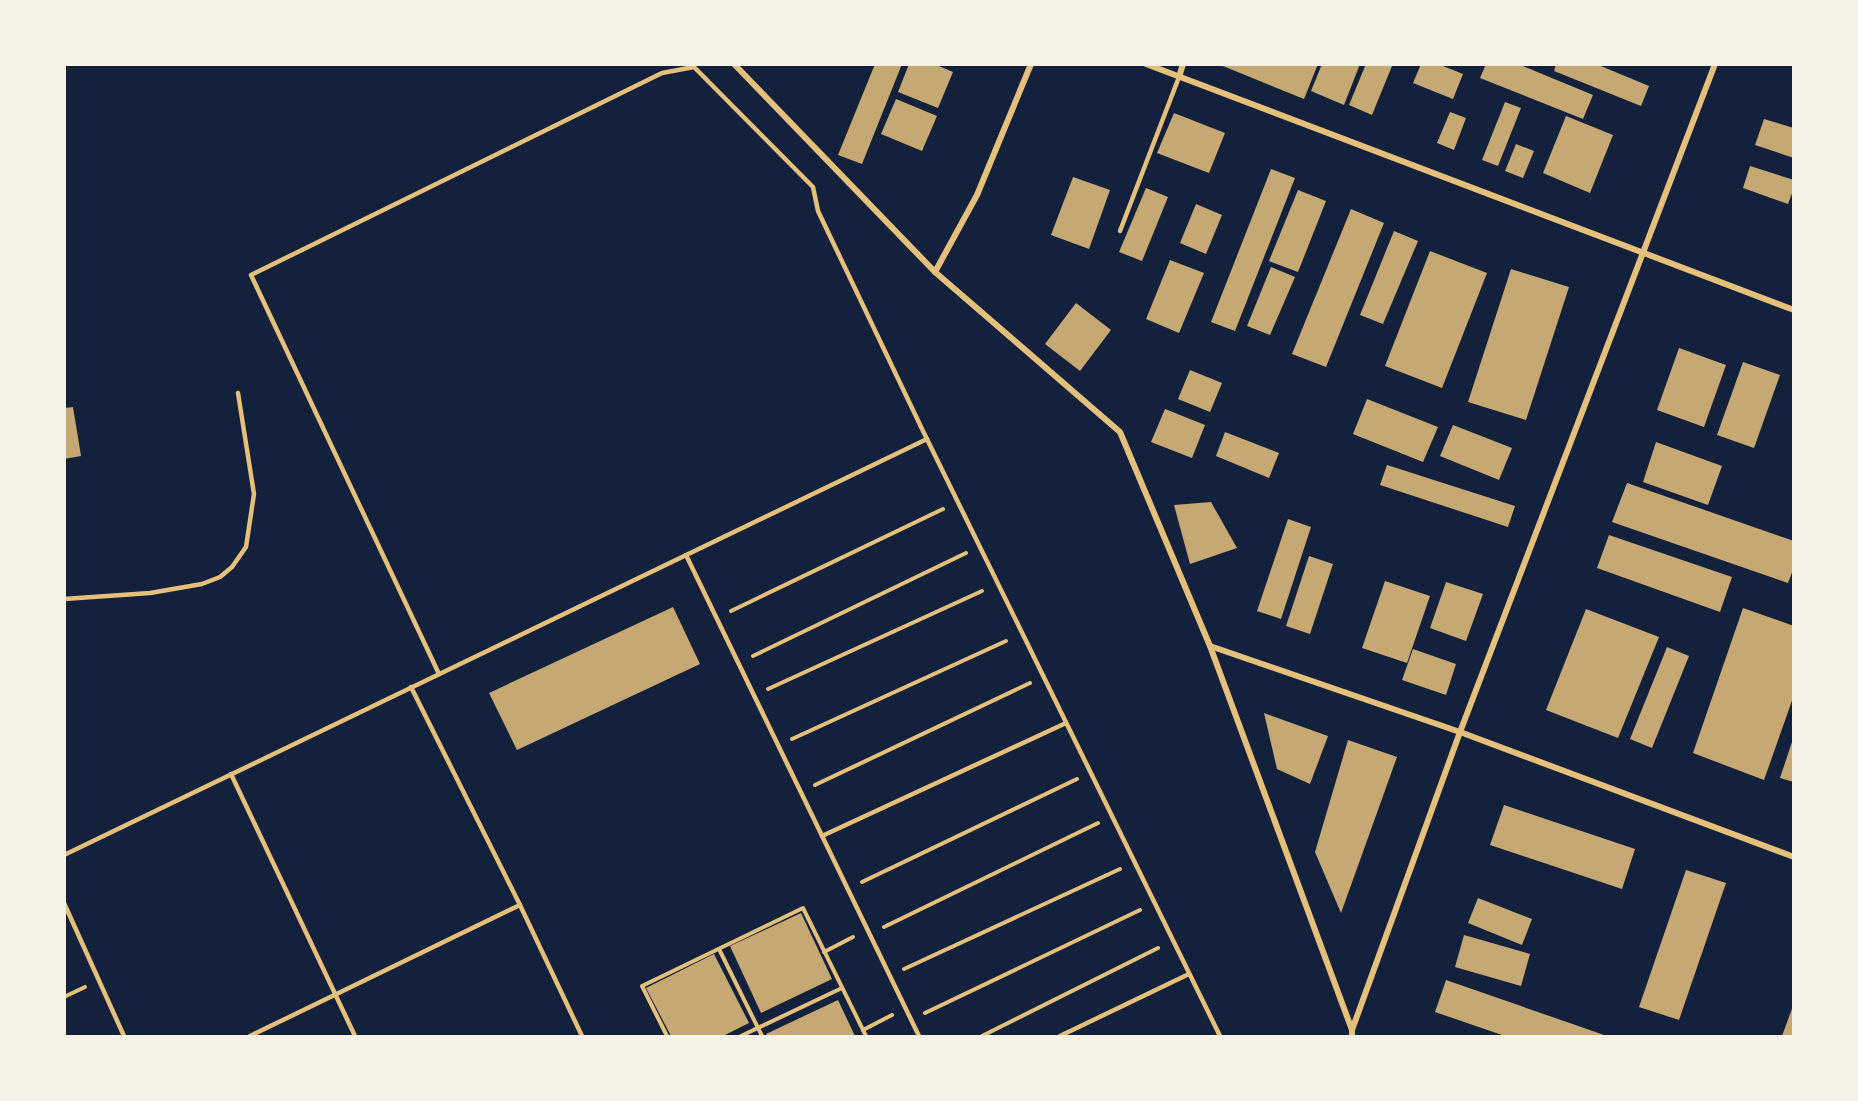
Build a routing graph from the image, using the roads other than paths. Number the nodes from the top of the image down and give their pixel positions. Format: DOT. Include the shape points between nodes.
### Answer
graph roads {
  1 [pos="734,64"];
  2 [pos="1031,64"];
  3 [pos="1146,64"];
  4 [pos="1183,64"];
  5 [pos="1715,64"];
  6 [pos="1179,77"];
  7 [pos="1120,231"];
  8 [pos="1643,254"];
  9 [pos="935,272"];
  10 [pos="1794,310"];
  11 [pos="238,393"];
  12 [pos="927,439"];
  13 [pos="686,555"];
  14 [pos="64,599"];
  15 [pos="1210,646"];
  16 [pos="438,674"];
  17 [pos="411,687"];
  18 [pos="1066,723"];
  19 [pos="1460,732"];
  20 [pos="231,774"];
  21 [pos="822,836"];
  22 [pos="64,855"];
  23 [pos="1794,857"];
  24 [pos="64,903"];
  25 [pos="520,905"];
  26 [pos="1189,974"];
  27 [pos="335,997"];
  28 [pos="1352,1033"];
  29 [pos="124,1036"];
  30 [pos="250,1036"];
  31 [pos="355,1036"];
  32 [pos="582,1036"];
  33 [pos="919,1036"];
  34 [pos="1060,1036"];
  35 [pos="1220,1036"];
  1 -- 9 [label="street"];
  2 -- 9 [label="street" via="977,195"];
  3 -- 6 [label="street"];
  4 -- 6 [label="street"];
  5 -- 8 [label="street"];
  6 -- 7 [label="lane"];
  6 -- 8 [label="street"];
  8 -- 10 [label="street"];
  8 -- 19 [label="street"];
  9 -- 15 [label="street" via="1120,432"];
  11 -- 14 [label="lane" via="254,494 246,547 232,567 202,584 150,593"];
  12 -- 13 [label="lane"];
  12 -- 16 [label="lane" via="818,211 813,187 694,67 662,73 251,275"];
  12 -- 18 [label="lane"];
  13 -- 16 [label="lane"];
  13 -- 21 [label="lane"];
  15 -- 19 [label="street"];
  15 -- 28 [label="street"];
  16 -- 17 [label="lane"];
  17 -- 20 [label="lane"];
  17 -- 25 [label="lane"];
  18 -- 21 [label="lane"];
  18 -- 26 [label="lane"];
  19 -- 23 [label="street"];
  19 -- 28 [label="street"];
  20 -- 22 [label="lane"];
  20 -- 27 [label="lane"];
  21 -- 33 [label="lane"];
  24 -- 29 [label="lane"];
  25 -- 27 [label="lane"];
  25 -- 32 [label="lane"];
  26 -- 34 [label="lane"];
  26 -- 35 [label="lane"];
  27 -- 30 [label="lane"];
  27 -- 31 [label="lane"];
}
